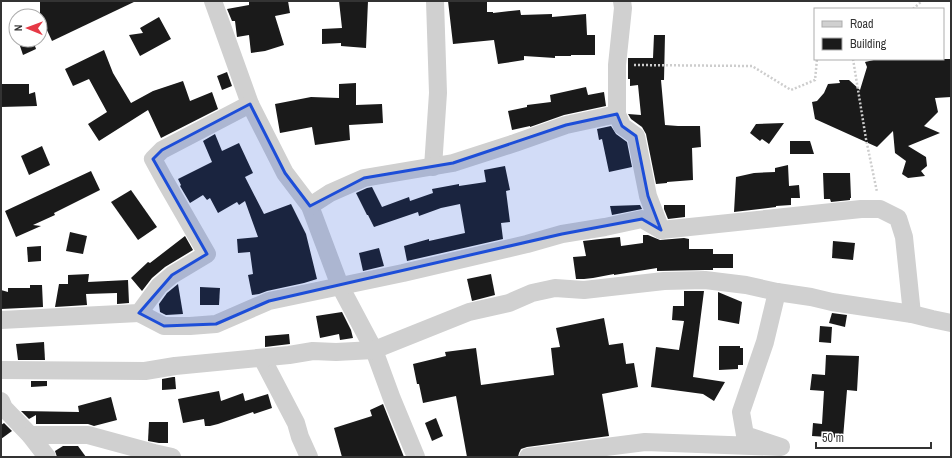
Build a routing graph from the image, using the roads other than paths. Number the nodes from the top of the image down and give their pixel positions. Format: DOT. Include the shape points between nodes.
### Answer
graph roads {
  1 [pos="213,1"];
  2 [pos="435,1"];
  3 [pos="622,1"];
  4 [pos="250,104"];
  5 [pos="617,114"];
  6 [pos="433,167"];
  7 [pos="310,206"];
  8 [pos="661,230"];
  9 [pos="340,286"];
  10 [pos="777,292"];
  11 [pos="139,313"];
  12 [pos="912,314"];
  13 [pos="1,320"];
  14 [pos="951,323"];
  15 [pos="374,350"];
  16 [pos="262,358"];
  17 [pos="1,370"];
  18 [pos="1,400"];
  19 [pos="30,435"];
  20 [pos="783,452"];
  21 [pos="47,457"];
  22 [pos="172,457"];
  23 [pos="309,457"];
  24 [pos="416,457"];
  25 [pos="528,457"];
  1 -- 4 [label="street"];
  2 -- 6 [label="street" via="438,93"];
  3 -- 5 [label="street" via="624,8 617,65"];
  4 -- 7 [label="street" via="285,173"];
  4 -- 11 [label="street" via="162,150 154,159 207,254 159,286"];
  5 -- 6 [label="street" via="566,125 453,163"];
  5 -- 8 [label="street" via="622,126 636,136 648,196"];
  6 -- 7 [label="street" via="364,178 330,193"];
  7 -- 9 [label="street"];
  8 -- 9 [label="street" via="642,219 562,234"];
  8 -- 12 [label="street" via="880,209 898,218 904,237"];
  9 -- 11 [label="street" via="269,301 216,324 164,326"];
  9 -- 15 [label="street"];
  10 -- 12 [label="street"];
  10 -- 15 [label="street" via="705,280 664,281 584,290 555,288 532,293 509,303 469,312"];
  10 -- 20 [label="street" via="765,342 741,412 745,435"];
  11 -- 13 [label="street"];
  12 -- 14 [label="street"];
  15 -- 16 [label="street" via="313,351"];
  15 -- 24 [label="street"];
  16 -- 17 [label="street" via="145,371"];
  16 -- 23 [label="street" via="296,423"];
  18 -- 19 [label="street" via="4,408"];
  19 -- 21 [label="street"];
  19 -- 22 [label="street" via="88,435"];
  20 -- 25 [label="street" via="646,442"];
}
